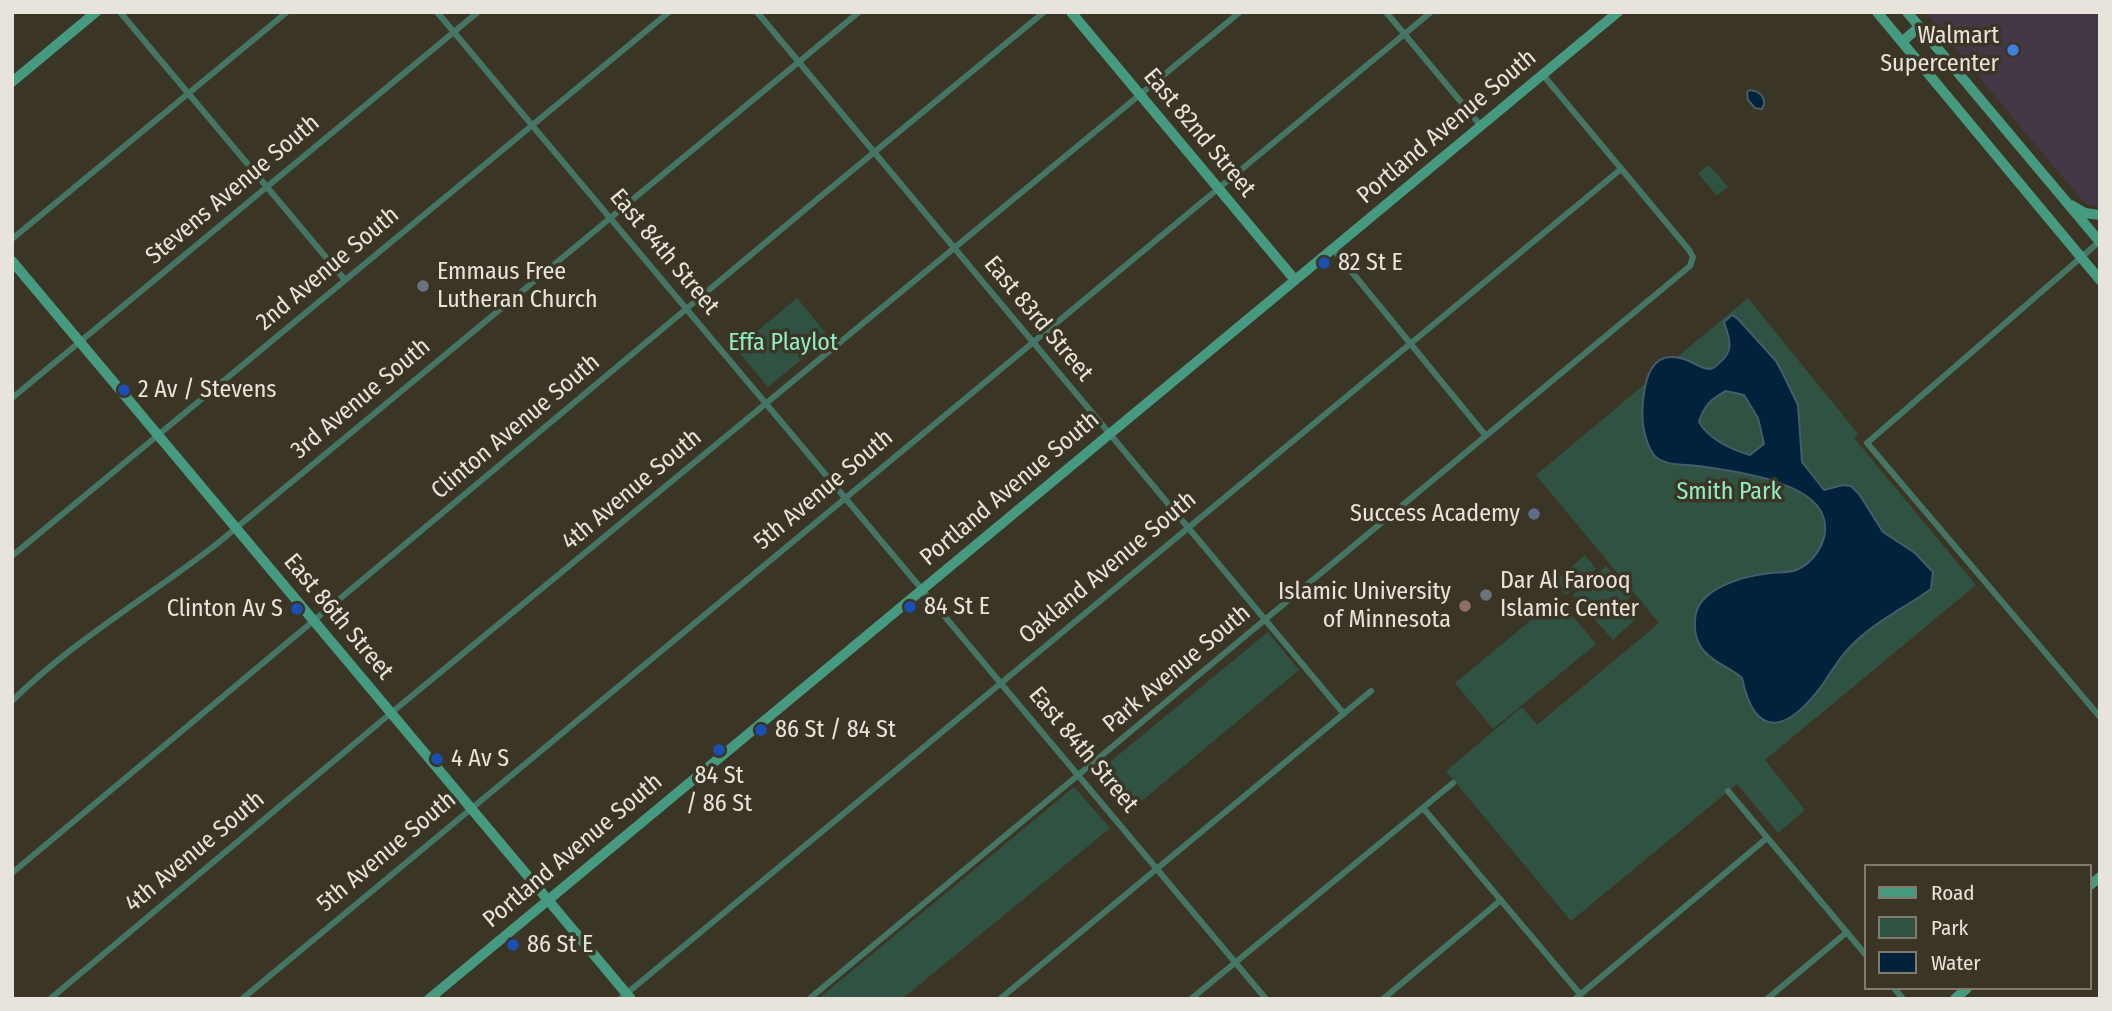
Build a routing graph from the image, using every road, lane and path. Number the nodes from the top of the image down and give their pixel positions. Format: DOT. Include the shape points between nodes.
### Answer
graph roads {
  1 [pos="96,12"];
  2 [pos="120,12"];
  3 [pos="287,12"];
  4 [pos="438,12"];
  5 [pos="478,12"];
  6 [pos="669,12"];
  7 [pos="757,12"];
  8 [pos="859,12"];
  9 [pos="1044,12"];
  10 [pos="1071,12"];
  11 [pos="1240,12"];
  12 [pos="1387,12"];
  13 [pos="1431,12"];
  14 [pos="1618,12"];
  15 [pos="1877,12"];
  16 [pos="1907,12"];
  17 [pos="1919,27"];
  18 [pos="454,32"];
  19 [pos="1405,34"];
  20 [pos="1902,42"];
  21 [pos="798,62"];
  22 [pos="1543,75"];
  23 [pos="12,82"];
  24 [pos="188,93"];
  25 [pos="1140,95"];
  26 [pos="532,125"];
  27 [pos="1481,126"];
  28 [pos="874,153"];
  29 [pos="1621,169"];
  30 [pos="267,187"];
  31 [pos="1219,188"];
  32 [pos="2065,201"];
  33 [pos="2100,215"];
  34 [pos="610,218"];
  35 [pos="12,239"];
  36 [pos="2100,242"];
  37 [pos="954,248"];
  38 [pos="1333,249"];
  39 [pos="2082,257"];
  40 [pos="12,261"];
  41 [pos="345,280"];
  42 [pos="1295,280"];
  43 [pos="2100,280"];
  44 [pos="687,309"];
  45 [pos="79,341"];
  46 [pos="1033,342"];
  47 [pos="1412,343"];
  48 [pos="12,398"];
  49 [pos="766,404"];
  50 [pos="157,434"];
  51 [pos="1110,434"];
  52 [pos="1486,436"];
  53 [pos="845,497"];
  54 [pos="1188,527"];
  55 [pos="236,528"];
  56 [pos="12,556"];
  57 [pos="922,589"];
  58 [pos="1266,620"];
  59 [pos="314,621"];
  60 [pos="1001,682"];
  61 [pos="1371,691"];
  62 [pos="12,701"];
  63 [pos="391,713"];
  64 [pos="1344,714"];
  65 [pos="2100,717"];
  66 [pos="1079,775"];
  67 [pos="1453,783"];
  68 [pos="1728,791"];
  69 [pos="470,807"];
  70 [pos="1423,808"];
  71 [pos="1768,838"];
  72 [pos="1157,869"];
  73 [pos="12,873"];
  74 [pos="547,899"];
  75 [pos="1501,900"];
  76 [pos="1847,932"];
  77 [pos="1864,953"];
  78 [pos="1236,962"];
  79 [pos="626,997"];
  80 [pos="1578,997"];
  81 [pos="50,999"];
  82 [pos="242,999"];
  83 [pos="429,999"];
  84 [pos="809,999"];
  85 [pos="1000,999"];
  86 [pos="1191,999"];
  87 [pos="1266,999"];
  88 [pos="1383,999"];
  89 [pos="1767,999"];
  1 -- 23 [label="main road"];
  2 -- 24 [label="street"];
  3 -- 24 [label="street"];
  4 -- 18 [label="street, East 84th Street"];
  5 -- 18 [label="street, Stevens Avenue South"];
  6 -- 26 [label="street, 2nd Avenue South"];
  7 -- 21 [label="street, East 83rd Street"];
  8 -- 21 [label="street, 3rd Avenue South"];
  9 -- 28 [label="street, Clinton Avenue South"];
  10 -- 25 [label="main road, East 82nd Street"];
  11 -- 25 [label="street, 4th Avenue South"];
  12 -- 19 [label="street"];
  13 -- 19 [label="street, 5th Avenue South"];
  14 -- 22 [label="main road, Portland Avenue South"];
  15 -- 20 [label="main road"];
  16 -- 17 [label="main road"];
  17 -- 20 [label="main road"];
  17 -- 32 [label="main road"];
  18 -- 26 [label="street, East 84th Street"];
  18 -- 30 [label="street, Stevens Avenue South"];
  19 -- 27 [label="street"];
  19 -- 31 [label="street, 5th Avenue South"];
  20 -- 39 [label="main road"];
  21 -- 28 [label="street, East 83rd Street"];
  21 -- 34 [label="street, 3rd Avenue South"];
  22 -- 27 [label="main road, Portland Avenue South"];
  22 -- 29 [label="street"];
  24 -- 30 [label="street"];
  24 -- 35 [label="street"];
  25 -- 31 [label="main road, East 82nd Street"];
  25 -- 37 [label="street, 4th Avenue South"];
  26 -- 34 [label="street, East 84th Street"];
  26 -- 41 [label="street, 2nd Avenue South"];
  27 -- 38 [label="main road, Portland Avenue South"];
  28 -- 37 [label="street, East 83rd Street"];
  28 -- 44 [label="street, Clinton Avenue South"];
  29 -- 47 [label="street, Oakland Avenue South"];
  29 -- 52 [label="street, Park Avenue South" via="1693,257 1685,271"];
  30 -- 41 [label="street"];
  30 -- 45 [label="street, Stevens Avenue South"];
  31 -- 42 [label="main road, East 82nd Street"];
  31 -- 46 [label="street, 5th Avenue South"];
  32 -- 33 [label="main road" via="2085,213"];
  32 -- 36 [label="main road"];
  34 -- 44 [label="street, East 84th Street"];
  34 -- 55 [label="street, 3rd Avenue South"];
  36 -- 39 [label="street"];
  37 -- 46 [label="street, East 83rd Street"];
  37 -- 49 [label="street, 4th Avenue South"];
  38 -- 42 [label="main road, Portland Avenue South"];
  38 -- 47 [label="street"];
  39 -- 43 [label="main road"];
  39 -- 65 [label="street" via="1867,443"];
  40 -- 45 [label="main road, East 86th Street"];
  41 -- 50 [label="street, 2nd Avenue South"];
  42 -- 51 [label="main road, Portland Avenue South"];
  44 -- 49 [label="street, East 84th Street"];
  44 -- 59 [label="street, Clinton Avenue South"];
  45 -- 48 [label="street, Stevens Avenue South"];
  45 -- 50 [label="main road, East 86th Street"];
  46 -- 51 [label="street, East 83rd Street"];
  46 -- 53 [label="street, 5th Avenue South"];
  47 -- 52 [label="street"];
  47 -- 54 [label="street, Oakland Avenue South"];
  49 -- 53 [label="street, East 84th Street"];
  49 -- 63 [label="street, 4th Avenue South"];
  50 -- 55 [label="main road, East 86th Street"];
  50 -- 56 [label="street, 2nd Avenue South"];
  51 -- 54 [label="street, East 83rd Street"];
  51 -- 57 [label="main road, Portland Avenue South"];
  52 -- 58 [label="street, Park Avenue South"];
  53 -- 57 [label="street, East 84th Street"];
  53 -- 69 [label="street, 5th Avenue South"];
  54 -- 58 [label="street, East 83rd Street"];
  54 -- 60 [label="street, Oakland Avenue South"];
  55 -- 59 [label="main road, East 86th Street"];
  55 -- 62 [label="street, 3rd Avenue South" via="71,649"];
  57 -- 60 [label="street, East 84th Street"];
  57 -- 74 [label="main road, Portland Avenue South"];
  58 -- 64 [label="street, East 83rd Street"];
  58 -- 66 [label="street, Park Avenue South"];
  59 -- 63 [label="main road, East 86th Street"];
  59 -- 73 [label="street, Clinton Avenue South"];
  60 -- 66 [label="street, East 84th Street"];
  60 -- 79 [label="street, Oakland Avenue South"];
  61 -- 64 [label="street"];
  63 -- 69 [label="main road, East 86th Street"];
  63 -- 81 [label="street, 4th Avenue South"];
  64 -- 72 [label="street"];
  66 -- 72 [label="street, East 84th Street"];
  66 -- 84 [label="street, Park Avenue South"];
  67 -- 70 [label="street"];
  68 -- 71 [label="street"];
  69 -- 74 [label="main road, East 86th Street"];
  69 -- 82 [label="street, 5th Avenue South"];
  70 -- 75 [label="street"];
  70 -- 78 [label="street"];
  71 -- 76 [label="street"];
  71 -- 80 [label="street"];
  72 -- 78 [label="street, East 84th Street"];
  72 -- 85 [label="street"];
  74 -- 79 [label="main road, East 86th Street"];
  74 -- 83 [label="main road, Portland Avenue South"];
  75 -- 80 [label="street"];
  75 -- 88 [label="street"];
  76 -- 77 [label="street"];
  76 -- 89 [label="street"];
  78 -- 86 [label="street"];
  78 -- 87 [label="street, East 84th Street"];
}
